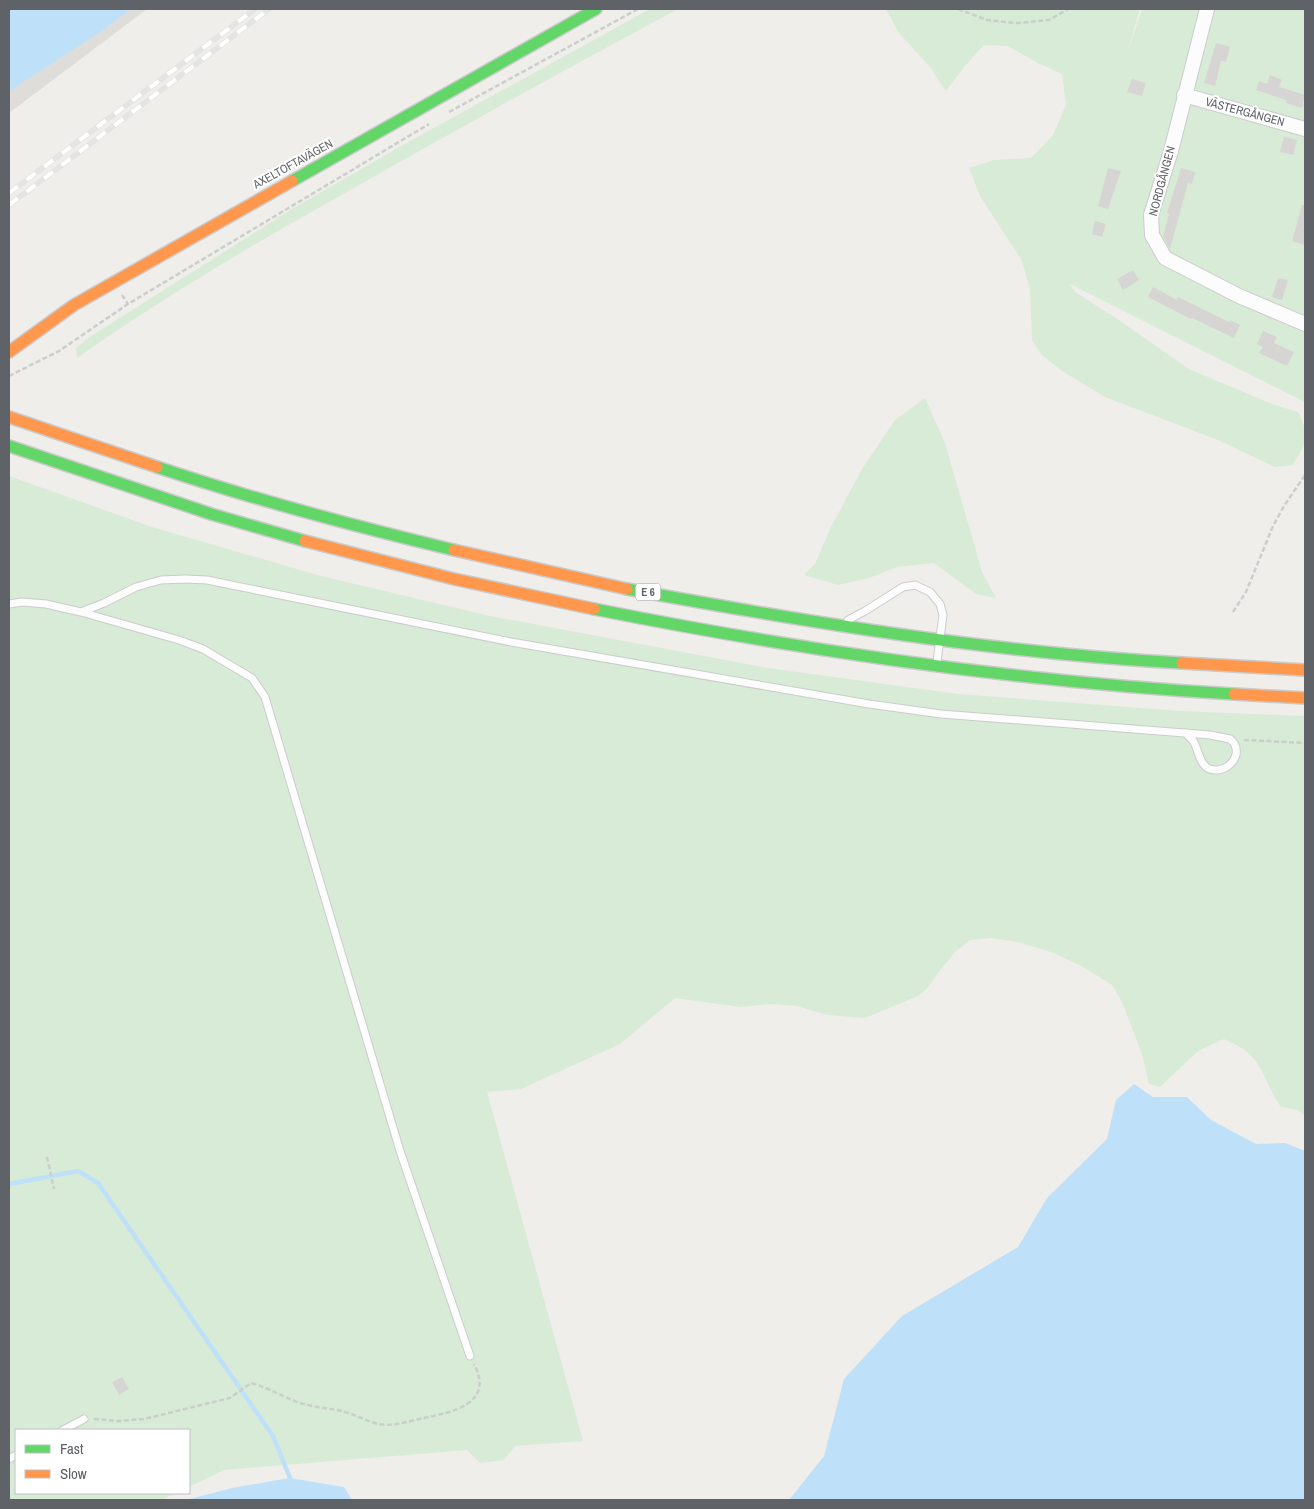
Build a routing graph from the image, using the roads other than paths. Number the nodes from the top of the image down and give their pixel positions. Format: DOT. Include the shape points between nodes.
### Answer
graph roads {
  1 [pos="596,9"];
  2 [pos="1207,9"];
  3 [pos="1184,95"];
  4 [pos="1305,129"];
  5 [pos="1305,324"];
  6 [pos="9,352"];
  7 [pos="9,418"];
  8 [pos="9,446"];
  9 [pos="9,604"];
  10 [pos="81,612"];
  11 [pos="836,625"];
  12 [pos="940,639"];
  13 [pos="936,667"];
  14 [pos="1305,670"];
  15 [pos="1305,698"];
  16 [pos="1186,733"];
  17 [pos="470,1356"];
  18 [pos="84,1419"];
  19 [pos="65,1429"];
  1 -- 6 [label="main road, AXELTOFTAVÄGEN" via="114,281 74,305"];
  2 -- 3 [label="street, NORDGÅNGEN"];
  3 -- 4 [label="street, VÄSTERGÅNGEN"];
  3 -- 5 [label="street, NORDGÅNGEN" via="1152,215 1152,235 1165,258 1239,296"];
  7 -- 11 [label="main road, E 6" via="223,488 401,537 565,576"];
  8 -- 13 [label="main road, E 6" via="214,515 392,564 554,602 740,637"];
  9 -- 10 [label="lane" via="46,604"];
  10 -- 16 [label="lane" via="136,587 161,580 207,580 510,642 869,704 941,714"];
  10 -- 17 [label="lane" via="203,649 252,678 265,696 400,1151"];
  11 -- 12 [label="main road, E 6"];
  11 -- 12 [label="lane" via="904,587 915,586 930,592 940,604 943,615"];
  12 -- 13 [label="lane"];
  12 -- 14 [label="main road, E 6" via="1082,656"];
  13 -- 15 [label="main road, E 6" via="1076,683"];
  16 -- 16 [label="lane" via="1230,738 1235,745 1234,759 1228,766 1214,771 1200,759 1194,741"];
  18 -- 19 [label="lane"];
}
